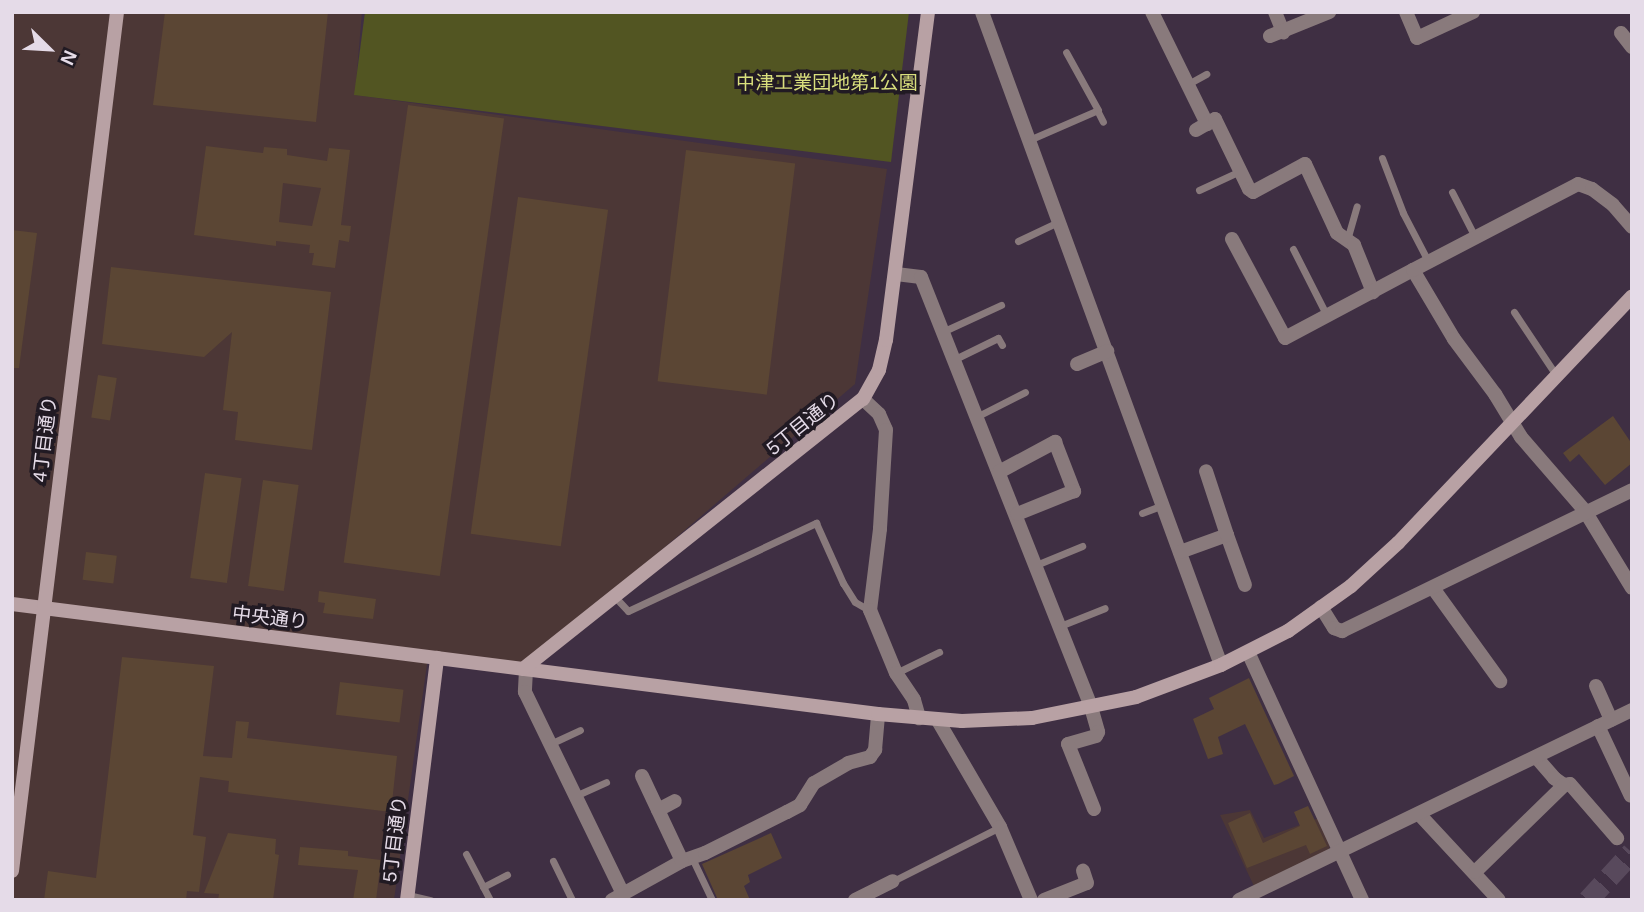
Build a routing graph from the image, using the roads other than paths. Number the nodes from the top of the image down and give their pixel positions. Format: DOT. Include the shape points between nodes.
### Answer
graph roads {
  1 [pos="117,12"];
  2 [pos="928,12"];
  3 [pos="982,12"];
  4 [pos="1152,12"];
  5 [pos="1275,12"];
  6 [pos="1329,12"];
  7 [pos="1406,12"];
  8 [pos="1473,12"];
  9 [pos="1621,33"];
  10 [pos="1632,47"];
  11 [pos="1066,52"];
  12 [pos="1081,58"];
  13 [pos="1072,63"];
  14 [pos="1206,74"];
  15 [pos="1188,84"];
  16 [pos="1097,110"];
  17 [pos="1103,122"];
  18 [pos="1029,140"];
  19 [pos="1382,158"];
  20 [pos="1240,171"];
  21 [pos="1199,190"];
  22 [pos="1452,192"];
  23 [pos="1406,194"];
  24 [pos="1397,198"];
  25 [pos="1357,206"];
  26 [pos="1059,222"];
  27 [pos="1632,228"];
  28 [pos="1475,237"];
  29 [pos="1233,238"];
  30 [pos="1347,240"];
  31 [pos="1018,241"];
  32 [pos="1293,249"];
  33 [pos="1309,256"];
  34 [pos="1428,261"];
  35 [pos="1300,262"];
  36 [pos="1413,270"];
  37 [pos="896,274"];
  38 [pos="1373,292"];
  39 [pos="1632,296"];
  40 [pos="980,302"];
  41 [pos="1001,305"];
  42 [pos="985,312"];
  43 [pos="1514,312"];
  44 [pos="1327,317"];
  45 [pos="942,332"];
  46 [pos="1002,345"];
  47 [pos="1107,351"];
  48 [pos="952,360"];
  49 [pos="1077,364"];
  50 [pos="1556,375"];
  51 [pos="1025,392"];
  52 [pos="863,399"];
  53 [pos="975,417"];
  54 [pos="1512,421"];
  55 [pos="999,472"];
  56 [pos="1213,478"];
  57 [pos="1632,490"];
  58 [pos="1163,505"];
  59 [pos="1585,511"];
  60 [pos="1142,513"];
  61 [pos="1017,514"];
  62 [pos="1227,535"];
  63 [pos="1082,546"];
  64 [pos="1180,552"];
  65 [pos="1036,565"];
  66 [pos="1246,576"];
  67 [pos="1433,588"];
  68 [pos="1632,588"];
  69 [pos="615,597"];
  70 [pos="12,604"];
  71 [pos="1321,607"];
  72 [pos="44,608"];
  73 [pos="1105,608"];
  74 [pos="870,610"];
  75 [pos="1060,626"];
  76 [pos="939,652"];
  77 [pos="1248,652"];
  78 [pos="437,659"];
  79 [pos="1221,665"];
  80 [pos="524,670"];
  81 [pos="896,673"];
  82 [pos="1493,678"];
  83 [pos="1596,686"];
  84 [pos="1091,707"];
  85 [pos="1632,710"];
  86 [pos="878,714"];
  87 [pos="919,718"];
  88 [pos="937,719"];
  89 [pos="1611,720"];
  90 [pos="1598,726"];
  91 [pos="580,730"];
  92 [pos="550,744"];
  93 [pos="1536,757"];
  94 [pos="642,776"];
  95 [pos="606,782"];
  96 [pos="1564,785"];
  97 [pos="575,796"];
  98 [pos="1631,796"];
  99 [pos="675,801"];
  100 [pos="1094,808"];
  101 [pos="658,810"];
  102 [pos="1419,814"];
  103 [pos="1000,827"];
  104 [pos="1617,838"];
  105 [pos="1338,852"];
  106 [pos="466,854"];
  107 [pos="687,859"];
  108 [pos="553,861"];
  109 [pos="12,871"];
  110 [pos="1083,871"];
  111 [pos="1475,872"];
  112 [pos="507,875"];
  113 [pos="893,881"];
  114 [pos="483,887"];
  115 [pos="617,896"];
  116 [pos="407,897"];
  117 [pos="430,900"];
  118 [pos="490,900"];
  119 [pos="572,900"];
  120 [pos="712,900"];
  121 [pos="855,900"];
  122 [pos="1031,900"];
  123 [pos="1044,900"];
  124 [pos="1239,900"];
  125 [pos="1362,900"];
  126 [pos="1499,900"];
  1 -- 72 [label="street, 4丁目通り"];
  2 -- 37 [label="street, 5丁目通り"];
  3 -- 18 [label="street"];
  4 -- 15 [label="street"];
  5 -- 6 [label="street" via="1276,34"];
  7 -- 8 [label="street" via="1417,38"];
  9 -- 10 [label="street"];
  11 -- 13 [label="lane"];
  12 -- 13 [label="lane"];
  13 -- 16 [label="lane"];
  14 -- 15 [label="lane"];
  15 -- 20 [label="street" via="1201,127 1215,119"];
  16 -- 17 [label="lane"];
  16 -- 18 [label="lane"];
  18 -- 26 [label="street"];
  19 -- 24 [label="lane"];
  20 -- 21 [label="lane"];
  20 -- 30 [label="street" via="1253,192 1305,163 1337,233"];
  22 -- 28 [label="lane"];
  23 -- 24 [label="lane"];
  24 -- 34 [label="lane"];
  25 -- 30 [label="lane"];
  26 -- 31 [label="lane"];
  26 -- 47 [label="street" via="1071,272"];
  27 -- 28 [label="street" via="1613,205 1578,184"];
  28 -- 34 [label="street"];
  29 -- 44 [label="street" via="1257,274 1285,338"];
  30 -- 38 [label="street" via="1354,245"];
  32 -- 35 [label="lane"];
  33 -- 35 [label="lane"];
  34 -- 36 [label="street"];
  35 -- 44 [label="lane"];
  36 -- 38 [label="street"];
  36 -- 54 [label="street" via="1454,339"];
  37 -- 45 [label="street" via="921,277"];
  37 -- 52 [label="street, 5丁目通り" via="879,370"];
  38 -- 44 [label="street"];
  39 -- 50 [label="street, 中央通り"];
  40 -- 42 [label="lane"];
  41 -- 42 [label="lane"];
  42 -- 45 [label="lane"];
  43 -- 50 [label="lane"];
  45 -- 48 [label="street"];
  46 -- 48 [label="lane" via="998,338"];
  47 -- 49 [label="street"];
  47 -- 58 [label="street" via="1142,430"];
  48 -- 53 [label="street"];
  50 -- 54 [label="street, 中央通り"];
  51 -- 53 [label="lane"];
  52 -- 69 [label="street, 5丁目通り"];
  52 -- 74 [label="street" via="879,414 886,430"];
  53 -- 55 [label="street"];
  54 -- 59 [label="street"];
  54 -- 71 [label="street, 中央通り" via="1398,543"];
  55 -- 61 [label="street"];
  55 -- 61 [label="street" via="1055,442 1074,491"];
  56 -- 62 [label="street"];
  57 -- 59 [label="street"];
  58 -- 60 [label="lane"];
  58 -- 64 [label="street"];
  59 -- 67 [label="street"];
  59 -- 68 [label="street"];
  61 -- 65 [label="street"];
  62 -- 64 [label="street"];
  62 -- 66 [label="street"];
  63 -- 65 [label="lane"];
  64 -- 79 [label="street"];
  65 -- 75 [label="street"];
  67 -- 71 [label="street" via="1342,631 1334,628"];
  67 -- 82 [label="street"];
  69 -- 74 [label="lane" via="628,611 816,523 843,583 855,602"];
  69 -- 80 [label="street, 5丁目通り"];
  70 -- 72 [label="street, 中央通り"];
  71 -- 77 [label="street, 中央通り"];
  72 -- 78 [label="street, 中央通り"];
  72 -- 109 [label="street, 4丁目通り"];
  73 -- 75 [label="lane"];
  74 -- 81 [label="street"];
  75 -- 84 [label="street"];
  76 -- 81 [label="lane"];
  77 -- 79 [label="street, 中央通り"];
  77 -- 105 [label="street"];
  78 -- 80 [label="street, 中央通り"];
  78 -- 116 [label="street, 5丁目通り"];
  79 -- 84 [label="street, 中央通り" via="1136,697"];
  80 -- 86 [label="street, 中央通り"];
  80 -- 92 [label="street" via="525,692"];
  81 -- 87 [label="street" via="914,700"];
  83 -- 89 [label="street"];
  84 -- 88 [label="street, 中央通り" via="1032,718"];
  84 -- 100 [label="street" via="1096,736 1068,744"];
  85 -- 89 [label="street"];
  86 -- 87 [label="street, 中央通り"];
  86 -- 107 [label="street" via="875,750 870,757 848,763 814,783 800,805"];
  87 -- 88 [label="street, 中央通り"];
  88 -- 103 [label="street"];
  89 -- 90 [label="street"];
  90 -- 93 [label="street"];
  90 -- 98 [label="street"];
  91 -- 92 [label="lane"];
  92 -- 97 [label="street"];
  93 -- 96 [label="street"];
  93 -- 102 [label="street"];
  94 -- 101 [label="street"];
  95 -- 97 [label="lane"];
  96 -- 104 [label="street" via="1589,795"];
  96 -- 111 [label="street"];
  97 -- 115 [label="street"];
  99 -- 101 [label="street"];
  101 -- 107 [label="street"];
  102 -- 105 [label="street"];
  102 -- 111 [label="street"];
  103 -- 113 [label="lane"];
  103 -- 122 [label="street"];
  105 -- 124 [label="street"];
  105 -- 125 [label="street"];
  106 -- 114 [label="lane"];
  107 -- 115 [label="street"];
  107 -- 120 [label="lane"];
  108 -- 119 [label="lane"];
  110 -- 123 [label="street" via="1087,883"];
  111 -- 126 [label="street"];
  112 -- 114 [label="lane"];
  113 -- 121 [label="street"];
  114 -- 118 [label="lane"];
  116 -- 117 [label="lane"];
}
